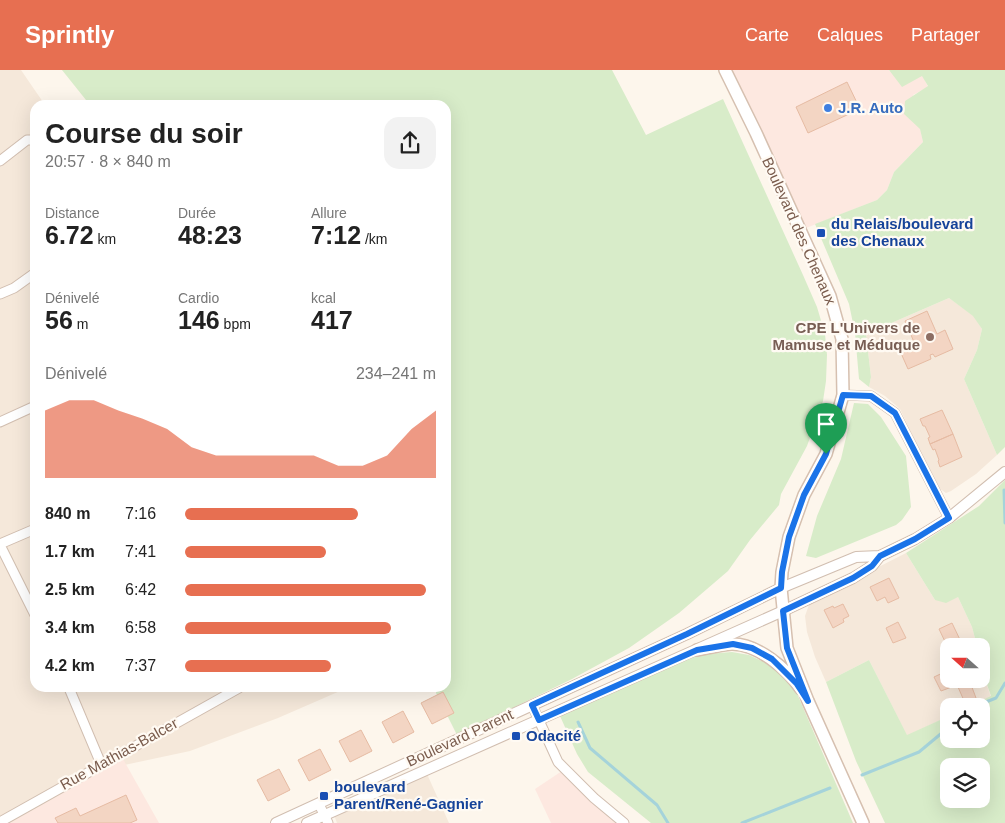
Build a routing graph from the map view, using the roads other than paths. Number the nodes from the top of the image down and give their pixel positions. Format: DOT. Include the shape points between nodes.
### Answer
graph roads {
  1 [pos="725,70"];
  2 [pos="30,140"];
  3 [pos="0,161"];
  4 [pos="30,277"];
  5 [pos="0,294"];
  6 [pos="843,395"];
  7 [pos="30,408"];
  8 [pos="0,422"];
  9 [pos="1005,472"];
  10 [pos="949,518"];
  11 [pos="30,530"];
  12 [pos="0,545"];
  13 [pos="880,556"];
  14 [pos="781,588"];
  15 [pos="30,605"];
  16 [pos="783,611"];
  17 [pos="697,650"];
  18 [pos="70,692"];
  19 [pos="232,692"];
  20 [pos="808,701"];
  21 [pos="532,705"];
  22 [pos="539,720"];
  23 [pos="101,764"];
  24 [pos="319,804"];
  25 [pos="326,819"];
  26 [pos="0,822"];
  27 [pos="276,823"];
  28 [pos="308,823"];
  29 [pos="624,823"];
  30 [pos="863,823"];
  1 -- 6 [label="main road, Boulevard des Chenaux" via="830,296 842,339"];
  2 -- 3 [label="street"];
  4 -- 5 [label="street"];
  6 -- 10 [label="street" via="871,396 895,413"];
  6 -- 14 [label="main road, Boulevard des Chenaux" via="826,454 804,495 789,537"];
  7 -- 8 [label="street"];
  9 -- 10 [label="street"];
  10 -- 13 [label="street"];
  11 -- 12 [label="street"];
  12 -- 15 [label="street"];
  13 -- 14 [label="street, Boulevard Parent" via="856,557"];
  13 -- 16 [label="street, Boulevard Parent" via="859,574"];
  14 -- 16 [label="main road, Boulevard des Chenaux"];
  14 -- 21 [label="street, Boulevard Parent"];
  16 -- 17 [label="street, Boulevard Parent"];
  16 -- 20 [label="main road, Boulevard des Chenaux" via="787,648"];
  17 -- 20 [label="main road" via="733,644 752,648 772,659 797,684"];
  17 -- 22 [label="street, Boulevard Parent"];
  18 -- 23 [label="street"];
  19 -- 23 [label="street, Rue Mathias-Balcer"];
  20 -- 30 [label="main road, Boulevard des Chenaux"];
  21 -- 22 [label="street"];
  21 -- 24 [label="street, Boulevard Parent"];
  22 -- 25 [label="street, Boulevard Parent"];
  22 -- 29 [label="street" via="558,762"];
  23 -- 26 [label="street, Rue Mathias-Balcer"];
  24 -- 25 [label="street"];
  24 -- 27 [label="street, Boulevard Parent"];
  25 -- 28 [label="street, Boulevard Parent"];
}
